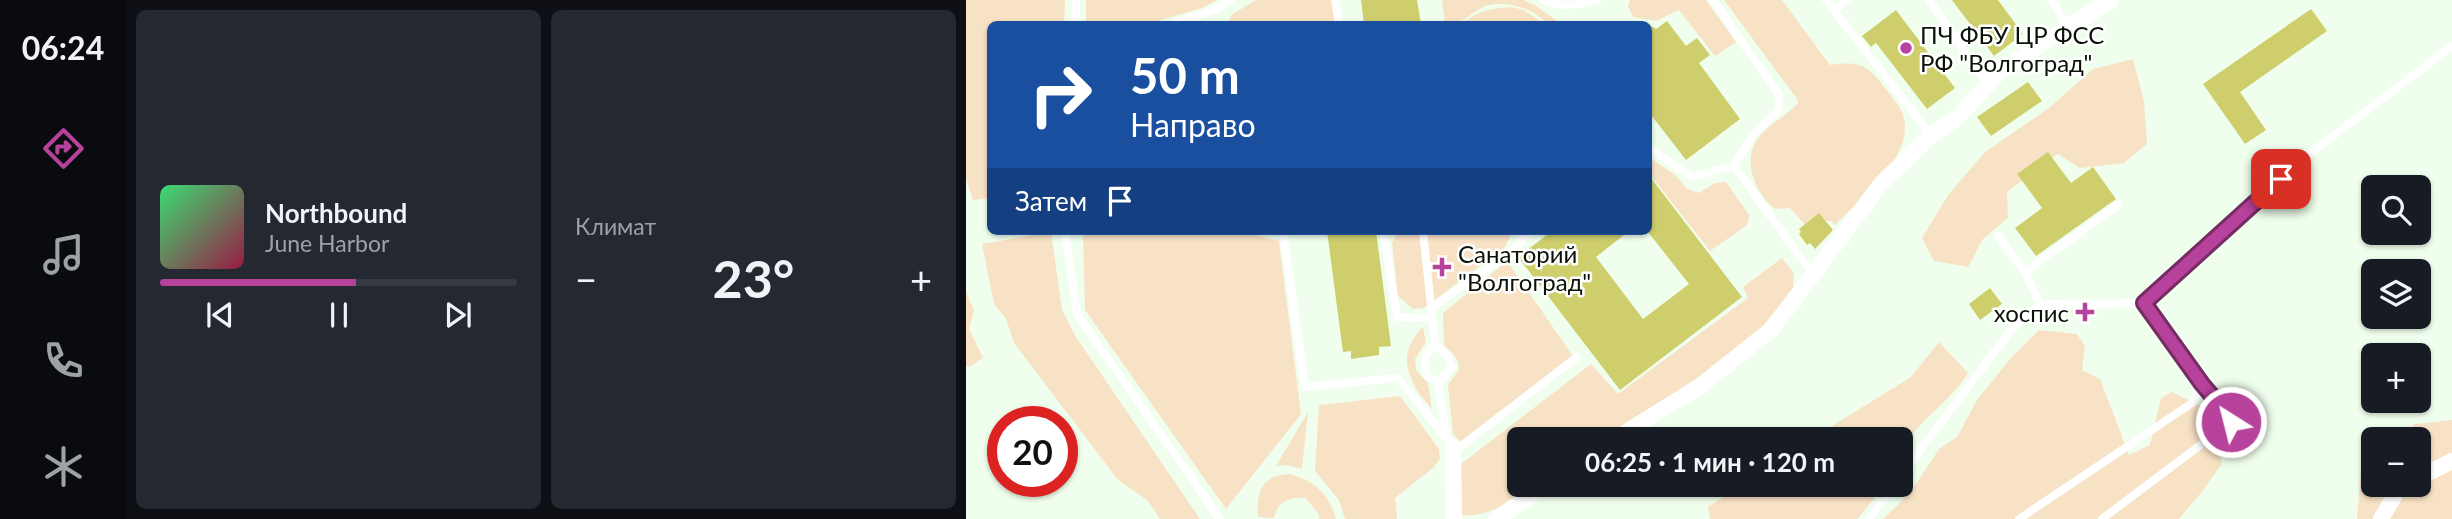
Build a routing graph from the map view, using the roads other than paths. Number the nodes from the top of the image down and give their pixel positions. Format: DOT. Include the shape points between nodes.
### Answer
graph roads {
  1 [pos="1076,0"];
  2 [pos="1230,0"];
  3 [pos="1335,0"];
  4 [pos="1543,0"];
  5 [pos="1597,0"];
  6 [pos="1713,0"];
  7 [pos="1826,0"];
  8 [pos="1848,0"];
  9 [pos="1930,0"];
  10 [pos="2051,0"];
  11 [pos="2111,0"];
  12 [pos="1216,4"];
  13 [pos="1834,10"];
  14 [pos="1075,21"];
  15 [pos="1178,21"];
  16 [pos="1338,21"];
  17 [pos="2069,27"];
  18 [pos="2452,46"];
  19 [pos="1988,84"];
  20 [pos="1931,135"];
  21 [pos="1652,150"];
  22 [pos="1734,166"];
  23 [pos="2118,205"];
  24 [pos="1066,235"];
  25 [pos="1284,235"];
  26 [pos="1384,235"];
  27 [pos="1423,235"];
  28 [pos="1526,235"];
  29 [pos="1998,236"];
  30 [pos="2025,272"];
  31 [pos="1812,274"];
  32 [pos="2144,303"];
  33 [pos="2040,304"];
  34 [pos="1431,308"];
  35 [pos="1432,318"];
  36 [pos="1435,344"];
  37 [pos="1577,357"];
  38 [pos="1438,383"];
  39 [pos="2202,384"];
  40 [pos="1634,427"];
  41 [pos="1450,442"];
  42 [pos="1913,460"];
  43 [pos="2452,461"];
  44 [pos="2431,472"];
  45 [pos="1528,497"];
  46 [pos="1886,497"];
  47 [pos="2394,497"];
  48 [pos="1220,519"];
  49 [pos="1454,519"];
  50 [pos="1496,519"];
  51 [pos="1869,519"];
  52 [pos="2019,519"];
  53 [pos="2102,519"];
  54 [pos="2381,519"];
  1 -- 14 [label="lane"];
  2 -- 12 [label="lane"];
  3 -- 16 [label="lane"];
  4 -- 5 [label="lane" via="1576,6"];
  6 -- 22 [label="lane" via="1781,103 1753,134"];
  7 -- 13 [label="lane"];
  8 -- 13 [label="lane"];
  9 -- 19 [label="lane"];
  10 -- 17 [label="lane"];
  11 -- 17 [label="street"];
  12 -- 15 [label="lane"];
  13 -- 20 [label="lane"];
  17 -- 19 [label="street" via="2001,70"];
  18 -- 32 [label="lane" via="2300,162"];
  19 -- 20 [label="street" via="1958,117"];
  20 -- 31 [label="street" via="1880,185"];
  21 -- 22 [label="lane" via="1692,177"];
  22 -- 31 [label="lane"];
  23 -- 30 [label="lane"];
  24 -- 48 [label="lane" via="1077,314"];
  25 -- 41 [label="lane" via="1305,387 1398,379"];
  26 -- 35 [label="lane" via="1397,317"];
  27 -- 34 [label="lane"];
  28 -- 34 [label="lane" via="1510,253"];
  29 -- 30 [label="lane"];
  30 -- 33 [label="lane"];
  31 -- 40 [label="street" via="1772,329 1703,384"];
  32 -- 33 [label="lane"];
  32 -- 39 [label="lane"];
  33 -- 42 [label="lane" via="2011,330"];
  34 -- 35 [label="lane"];
  35 -- 36 [label="lane"];
  36 -- 38 [label="lane" via="1424,364 1427,376"];
  36 -- 38 [label="lane" via="1452,368"];
  37 -- 41 [label="lane" via="1456,450"];
  38 -- 41 [label="lane"];
  39 -- 52 [label="lane" via="2181,412"];
  39 -- 53 [label="lane" via="2231,422"];
  41 -- 49 [label="street"];
  43 -- 44 [label="street"];
  45 -- 50 [label="street"];
  46 -- 51 [label="lane"];
  47 -- 54 [label="street"];
}
